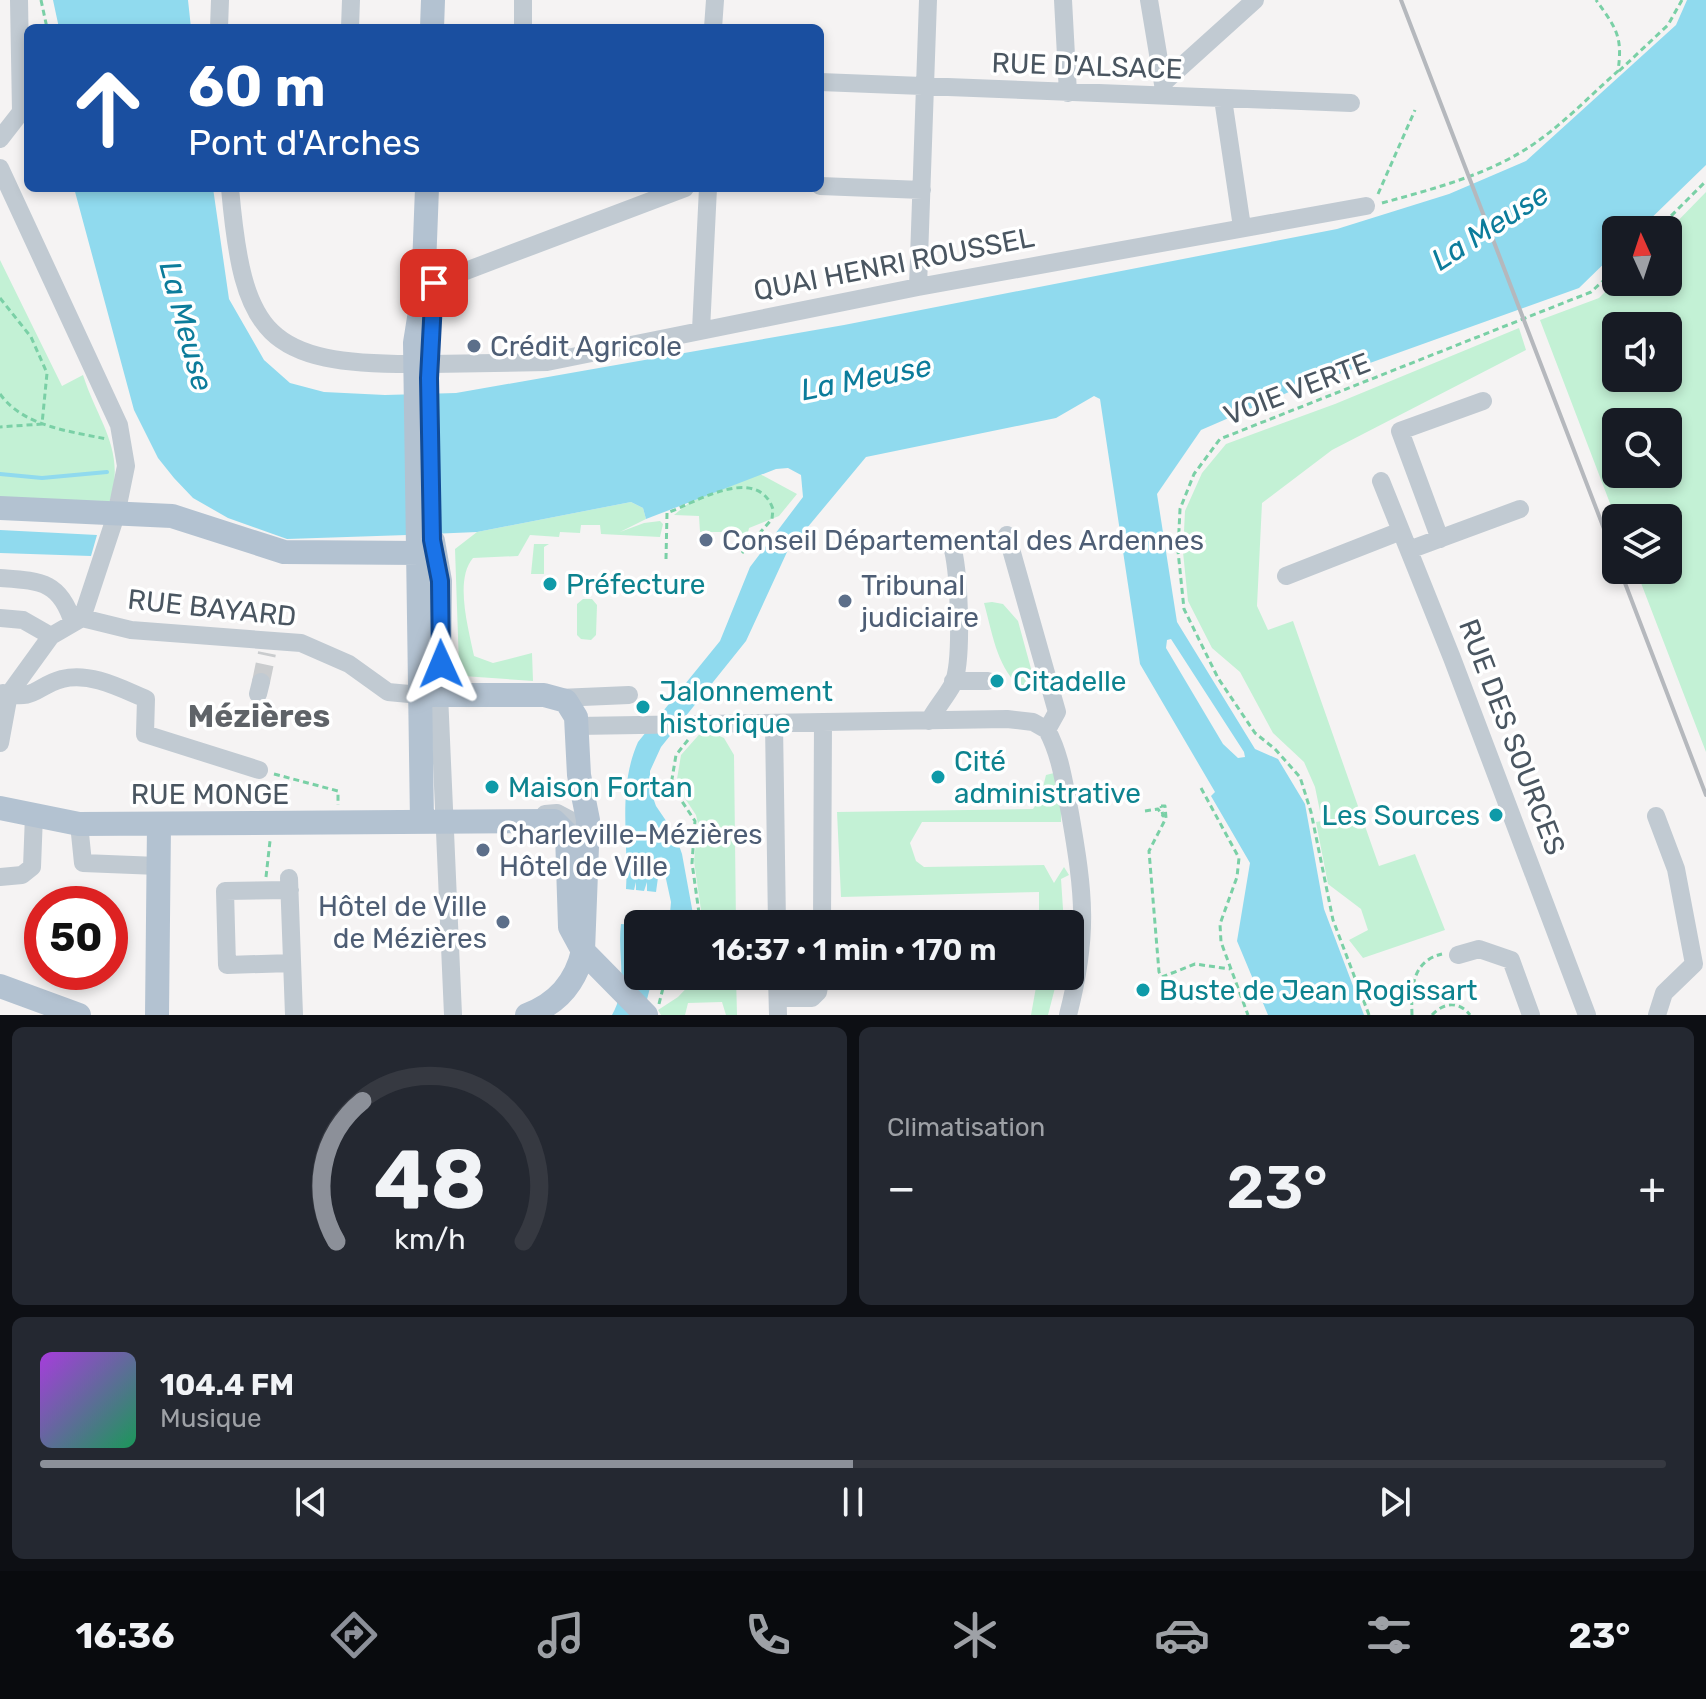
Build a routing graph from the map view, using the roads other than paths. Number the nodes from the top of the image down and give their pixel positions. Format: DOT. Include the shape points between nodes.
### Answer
graph roads {
  1 [pos="19,0"];
  2 [pos="220,0"];
  3 [pos="351,0"];
  4 [pos="433,0"];
  5 [pos="444,0"];
  6 [pos="523,0"];
  7 [pos="715,0"];
  8 [pos="928,0"];
  9 [pos="1063,0"];
  10 [pos="1149,0"];
  11 [pos="1255,0"];
  12 [pos="219,24"];
  13 [pos="350,24"];
  14 [pos="432,24"];
  15 [pos="443,24"];
  16 [pos="523,24"];
  17 [pos="713,24"];
  18 [pos="824,82"];
  19 [pos="926,87"];
  20 [pos="1164,90"];
  21 [pos="1068,93"];
  22 [pos="1223,99"];
  23 [pos="1351,103"];
  24 [pos="24,111"];
  25 [pos="1,129"];
  26 [pos="0,168"];
  27 [pos="824,186"];
  28 [pos="922,190"];
  29 [pos="230,192"];
  30 [pos="427,192"];
  31 [pos="437,192"];
  32 [pos="674,192"];
  33 [pos="708,192"];
  34 [pos="1366,206"];
  35 [pos="1242,227"];
  36 [pos="434,283"];
  37 [pos="918,287"];
  38 [pos="701,330"];
  39 [pos="424,371"];
  40 [pos="1483,401"];
  41 [pos="1381,481"];
  42 [pos="0,508"];
  43 [pos="1520,509"];
  44 [pos="116,515"];
  45 [pos="1401,531"];
  46 [pos="1007,535"];
  47 [pos="1440,539"];
  48 [pos="425,544"];
  49 [pos="953,550"];
  50 [pos="1409,550"];
  51 [pos="1286,576"];
  52 [pos="0,578"];
  53 [pos="0,618"];
  54 [pos="78,621"];
  55 [pos="51,636"];
  56 [pos="953,681"];
  57 [pos="988,681"];
  58 [pos="5,693"];
  59 [pos="430,694"];
  60 [pos="629,695"];
  61 [pos="559,698"];
  62 [pos="929,721"];
  63 [pos="823,723"];
  64 [pos="774,724"];
  65 [pos="577,726"];
  66 [pos="1047,730"];
  67 [pos="0,743"];
  68 [pos="259,770"];
  69 [pos="0,808"];
  70 [pos="34,815"];
  71 [pos="1656,816"];
  72 [pos="436,818"];
  73 [pos="79,824"];
  74 [pos="159,824"];
  75 [pos="158,866"];
  76 [pos="0,877"];
  77 [pos="777,910"];
  78 [pos="822,910"];
  79 [pos="585,925"];
  80 [pos="583,951"];
  81 [pos="1458,955"];
  82 [pos="292,963"];
  83 [pos="608,977"];
  84 [pos="0,986"];
  85 [pos="818,990"];
  86 [pos="559,997"];
  87 [pos="778,1006"];
  88 [pos="652,1012"];
  89 [pos="1583,1014"];
  90 [pos="79,1015"];
  91 [pos="157,1015"];
  92 [pos="294,1015"];
  93 [pos="453,1015"];
  94 [pos="527,1015"];
  95 [pos="1068,1015"];
  96 [pos="1531,1015"];
  97 [pos="1657,1015"];
  1 -- 24 [label="street"];
  2 -- 12 [label="street"];
  3 -- 13 [label="street"];
  4 -- 14 [label="main road"];
  5 -- 15 [label="main road"];
  6 -- 16 [label="street"];
  7 -- 17 [label="street"];
  8 -- 19 [label="street"];
  9 -- 21 [label="street"];
  10 -- 20 [label="street"];
  11 -- 20 [label="street"];
  18 -- 19 [label="street, RUE D'ALSACE"];
  19 -- 21 [label="street, RUE D'ALSACE"];
  19 -- 28 [label="street"];
  20 -- 21 [label="street, RUE D'ALSACE"];
  20 -- 22 [label="street, RUE D'ALSACE"];
  22 -- 23 [label="street, RUE D'ALSACE"];
  22 -- 35 [label="street"];
  24 -- 25 [label="street"];
  26 -- 44 [label="street" via="119,425 126,466"];
  27 -- 28 [label="street"];
  28 -- 37 [label="street"];
  29 -- 39 [label="street, QUAI HENRI ROUSSEL" via="239,270 255,309 280,340 327,360"];
  30 -- 39 [label="main road"];
  31 -- 36 [label="main road"];
  32 -- 36 [label="street"];
  33 -- 38 [label="street"];
  34 -- 35 [label="street, QUAI HENRI ROUSSEL"];
  35 -- 37 [label="street, QUAI HENRI ROUSSEL"];
  36 -- 39 [label="main road"];
  37 -- 38 [label="street, QUAI HENRI ROUSSEL"];
  38 -- 39 [label="street, QUAI HENRI ROUSSEL" via="547,362"];
  39 -- 48 [label="main road"];
  40 -- 47 [label="street" via="1400,431"];
  41 -- 45 [label="street, RUE DES SOURCES"];
  42 -- 44 [label="main road"];
  43 -- 47 [label="street"];
  44 -- 48 [label="main road" via="172,516 284,552"];
  44 -- 54 [label="street"];
  45 -- 50 [label="street, RUE DES SOURCES"];
  45 -- 51 [label="street"];
  46 -- 66 [label="street" via="1057,712"];
  47 -- 50 [label="street"];
  48 -- 59 [label="main road"];
  49 -- 56 [label="street" via="958,572"];
  50 -- 89 [label="street, RUE DES SOURCES"];
  52 -- 54 [label="street" via="44,583 59,592"];
  53 -- 55 [label="street" via="23,620"];
  54 -- 55 [label="street"];
  54 -- 59 [label="street, RUE BAYARD" via="268,647 318,648 388,692"];
  55 -- 58 [label="street"];
  56 -- 57 [label="street"];
  56 -- 62 [label="street"];
  58 -- 67 [label="street"];
  58 -- 68 [label="street" via="35,695 60,680 83,677 103,681 146,699 145,734"];
  59 -- 61 [label="main road"];
  59 -- 72 [label="main road"];
  60 -- 61 [label="street"];
  61 -- 65 [label="main road" via="572,708"];
  62 -- 63 [label="street"];
  62 -- 66 [label="street" via="1007,719 1033,722"];
  63 -- 64 [label="street"];
  63 -- 78 [label="street"];
  64 -- 65 [label="street"];
  64 -- 77 [label="street"];
  65 -- 79 [label="main road" via="588,820"];
  66 -- 95 [label="street" via="1062,771 1085,912 1081,964"];
  69 -- 70 [label="main road, RUE MONGE"];
  70 -- 73 [label="main road, RUE MONGE"];
  70 -- 76 [label="street" via="32,867 22,875"];
  71 -- 97 [label="street" via="1676,869 1694,964 1664,993"];
  72 -- 74 [label="main road, RUE MONGE"];
  72 -- 79 [label="street" via="557,813 569,817 577,828 578,901"];
  72 -- 80 [label="main road, RUE MONGE" via="548,820 562,826 567,834 570,927"];
  72 -- 93 [label="street" via="445,848"];
  73 -- 74 [label="main road, RUE MONGE"];
  73 -- 75 [label="street" via="83,863"];
  74 -- 75 [label="main road"];
  75 -- 91 [label="main road"];
  79 -- 80 [label="main road"];
  80 -- 83 [label="main road"];
  80 -- 86 [label="main road"];
  81 -- 96 [label="street" via="1479,949 1511,960"];
  82 -- 82 [label="street" via="289,884 225,891 227,965"];
  82 -- 92 [label="street"];
  83 -- 86 [label="main road"];
  83 -- 88 [label="main road"];
  84 -- 90 [label="main road"];
  85 -- 87 [label="street" via="812,998"];
  86 -- 94 [label="main road"];
}
